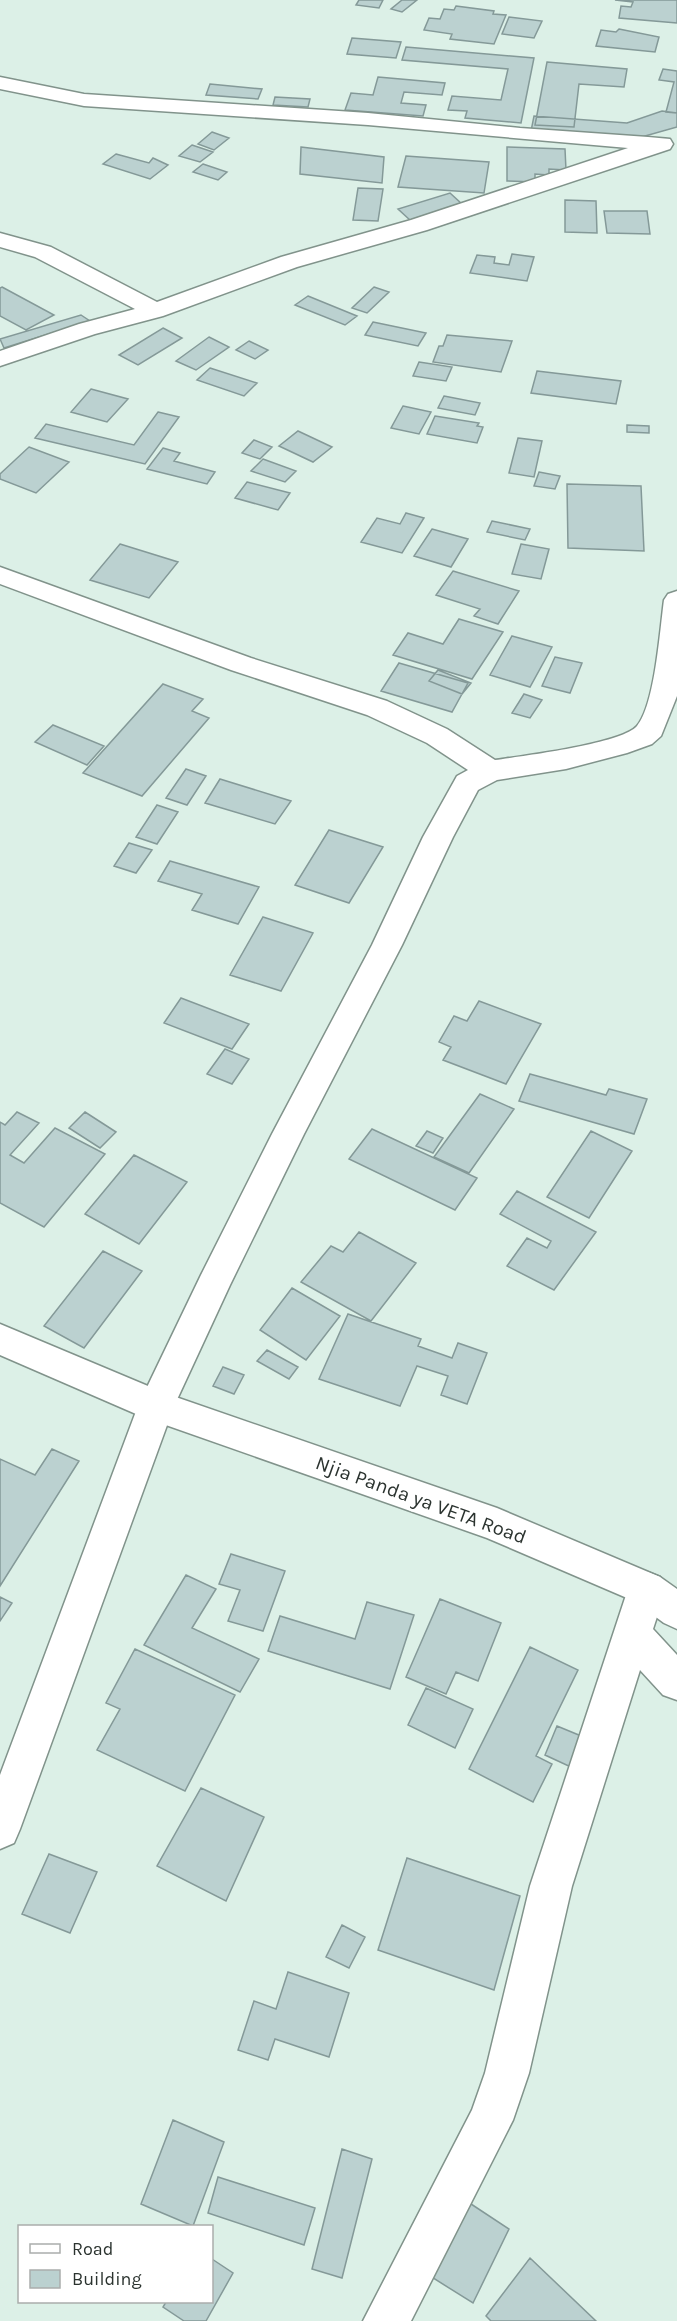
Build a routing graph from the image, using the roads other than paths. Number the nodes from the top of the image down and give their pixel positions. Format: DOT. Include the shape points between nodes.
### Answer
graph roads {
  1 [pos="0,83"];
  2 [pos="670,145"];
  3 [pos="0,240"];
  4 [pos="155,311"];
  5 [pos="0,359"];
  6 [pos="0,574"];
  7 [pos="677,600"];
  8 [pos="490,771"];
  9 [pos="0,1339"];
  10 [pos="156,1406"];
  11 [pos="662,1600"];
  12 [pos="633,1635"];
  13 [pos="677,1682"];
  14 [pos="0,1829"];
  15 [pos="386,2321"];
  1 -- 2 [label="street" via="84,100"];
  2 -- 4 [label="street" via="453,215 289,262"];
  3 -- 4 [label="street" via="43,252"];
  4 -- 5 [label="street"];
  6 -- 8 [label="street" via="241,664 377,708 437,736"];
  7 -- 8 [label="street" via="666,688 651,729 627,743 566,759"];
  8 -- 10 [label="street" via="467,783 438,837"];
  9 -- 10 [label="street, Njia Panda ya VETA Road"];
  10 -- 11 [label="street, Njia Panda ya VETA Road" via="497,1525"];
  10 -- 14 [label="street"];
  11 -- 12 [label="street"];
  12 -- 13 [label="street"];
  12 -- 15 [label="street" via="551,1886 507,2073 491,2120"];
}
